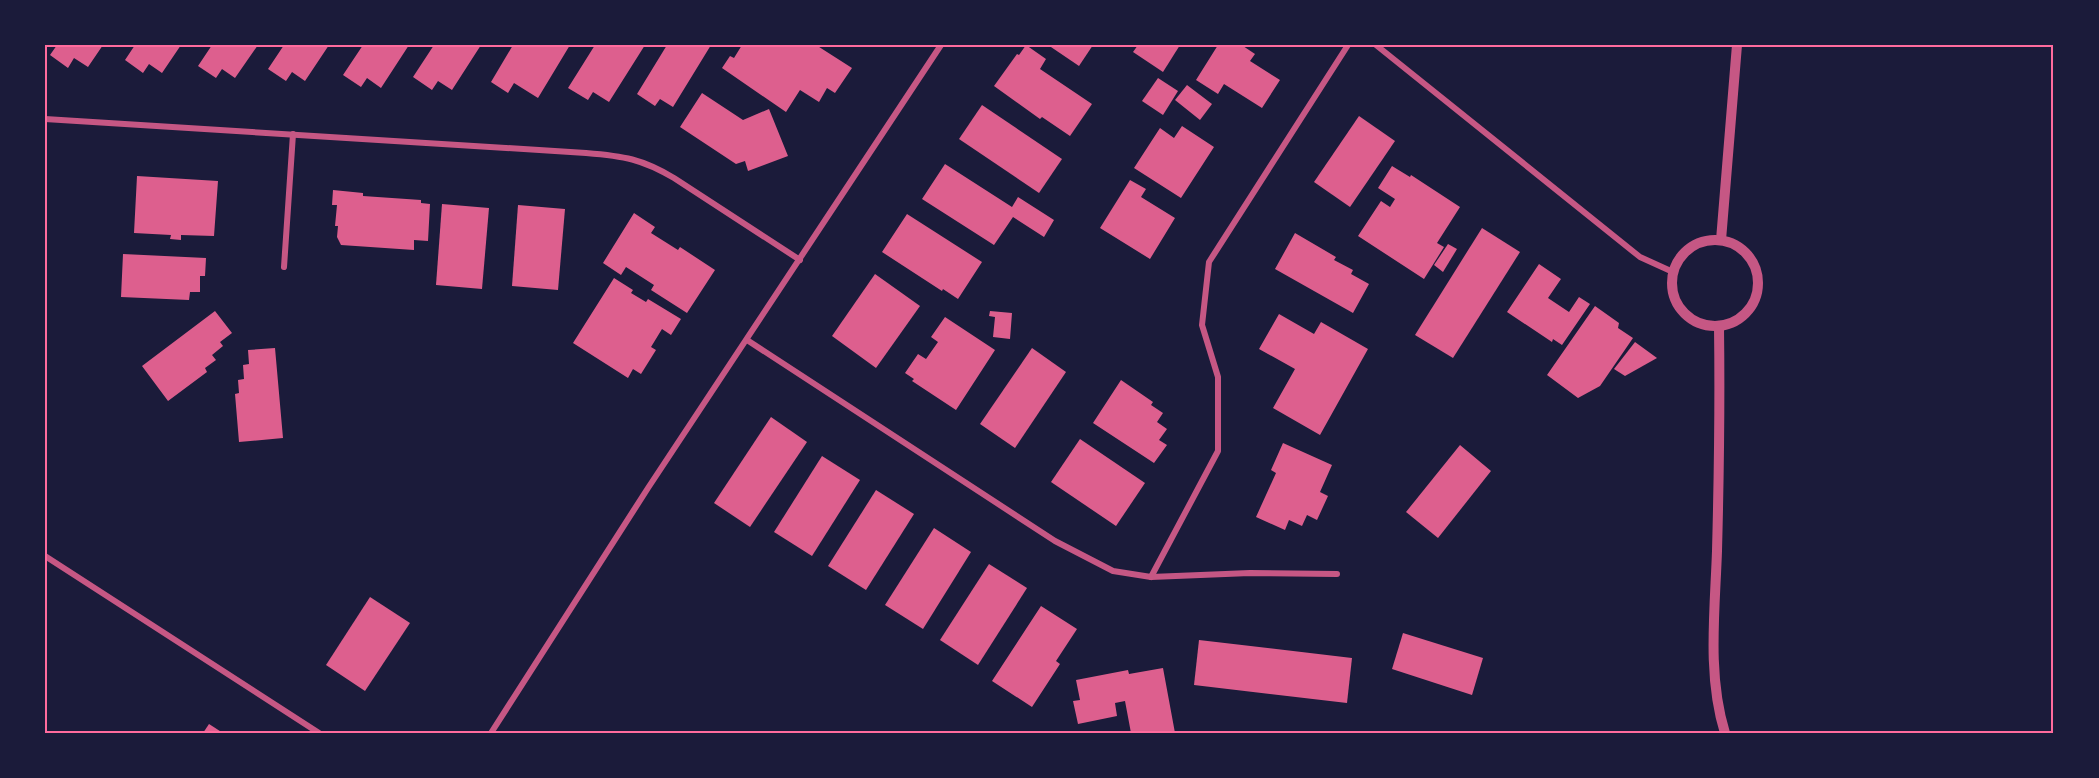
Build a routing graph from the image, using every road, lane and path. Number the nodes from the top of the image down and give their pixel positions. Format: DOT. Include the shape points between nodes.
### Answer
graph roads {
  1 [pos="941,45"];
  2 [pos="1348,45"];
  3 [pos="1376,45"];
  4 [pos="1737,45"];
  5 [pos="45,119"];
  6 [pos="293,134"];
  7 [pos="1721,240"];
  8 [pos="800,260"];
  9 [pos="284,267"];
  10 [pos="1673,272"];
  11 [pos="1719,327"];
  12 [pos="747,340"];
  13 [pos="45,556"];
  14 [pos="1337,574"];
  15 [pos="1151,577"];
  16 [pos="319,733"];
  17 [pos="491,733"];
  18 [pos="1725,733"];
  1 -- 8 [label="street"];
  2 -- 15 [label="street" via="1209,262 1202,325 1218,377 1218,451"];
  3 -- 10 [label="street" via="1640,257"];
  4 -- 7 [label="street"];
  5 -- 6 [label="street"];
  6 -- 8 [label="street" via="634,158 653,165"];
  6 -- 9 [label="street"];
  7 -- 10 [label="street" via="1697,244 1678,260"];
  7 -- 11 [label="street" via="1746,253 1758,278 1753,304 1744,315"];
  8 -- 12 [label="street"];
  10 -- 11 [label="street" via="1675,300 1682,312 1705,326"];
  11 -- 18 [label="street" via="1714,646 1718,711"];
  12 -- 15 [label="street" via="1055,541 1113,571"];
  12 -- 17 [label="street"];
  13 -- 16 [label="street"];
  14 -- 15 [label="street"];
}
